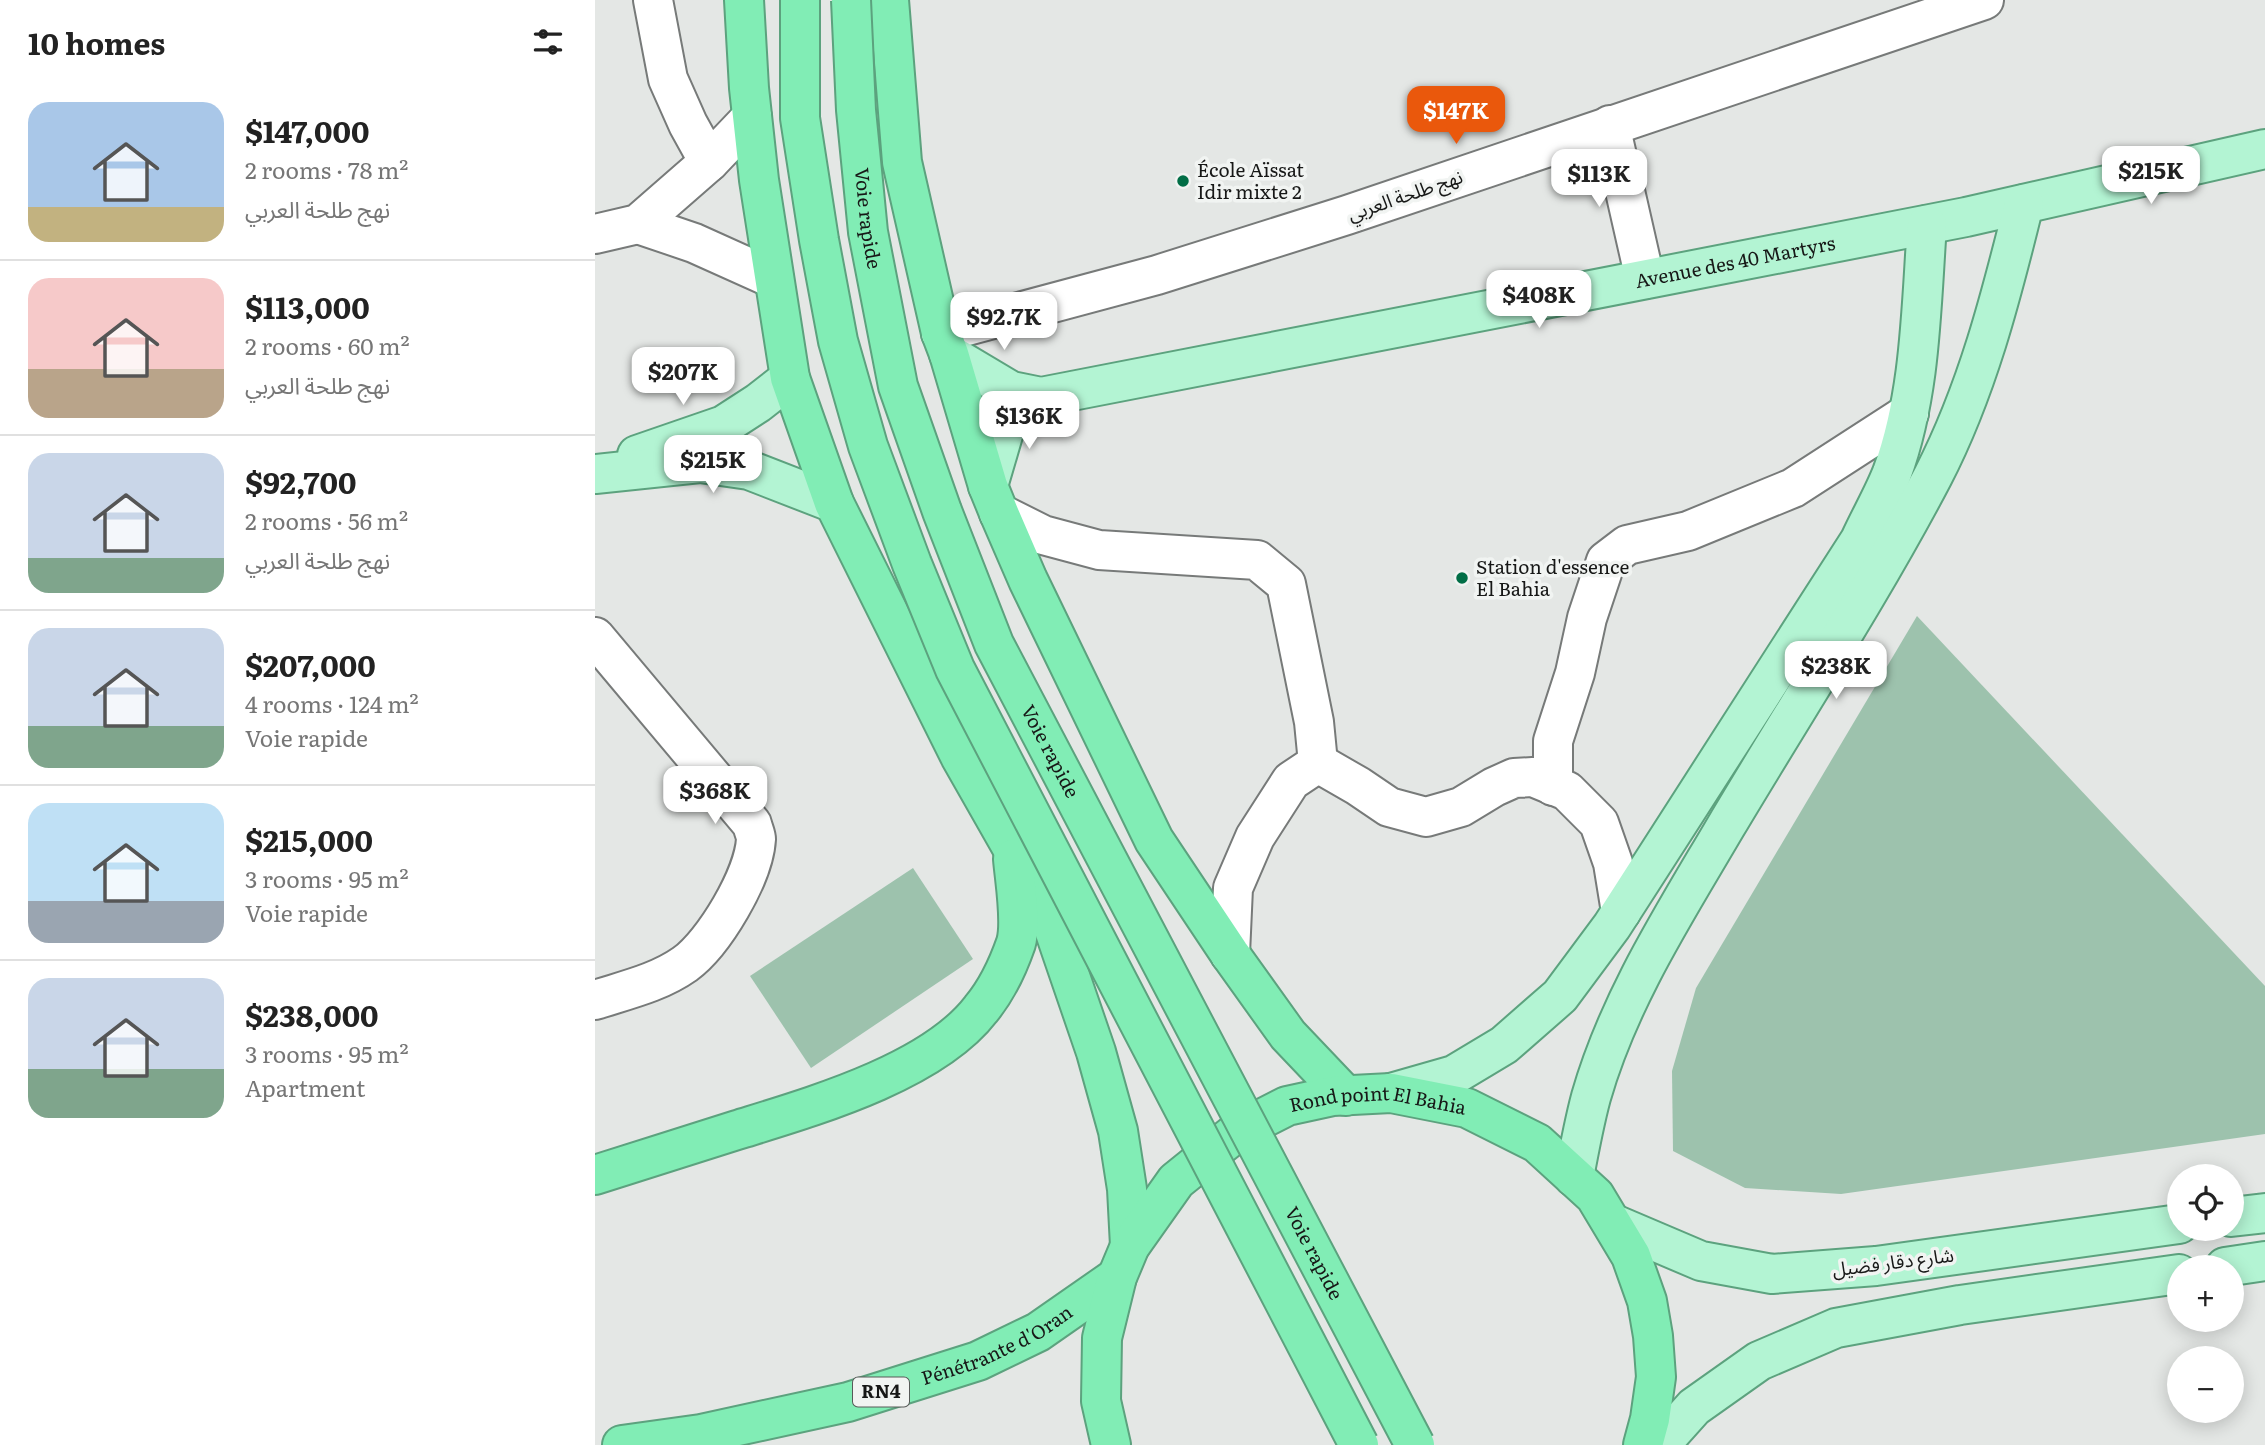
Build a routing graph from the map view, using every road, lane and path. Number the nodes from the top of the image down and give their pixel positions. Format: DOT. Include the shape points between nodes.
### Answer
graph roads {
  1 [pos="653,0"];
  2 [pos="744,0"];
  3 [pos="800,0"];
  4 [pos="851,0"];
  5 [pos="889,0"];
  6 [pos="1984,0"];
  7 [pos="1934,8"];
  8 [pos="752,117"];
  9 [pos="1610,125"];
  10 [pos="2265,149"];
  11 [pos="709,162"];
  12 [pos="2024,204"];
  13 [pos="638,224"];
  14 [pos="1927,225"];
  15 [pos="595,234"];
  16 [pos="774,279"];
  17 [pos="1645,279"];
  18 [pos="945,344"];
  19 [pos="790,378"];
  20 [pos="1041,397"];
  21 [pos="1909,414"];
  22 [pos="595,471"];
  23 [pos="993,499"];
  24 [pos="834,503"];
  25 [pos="595,637"];
  26 [pos="1757,700"];
  27 [pos="1789,720"];
  28 [pos="1318,763"];
  29 [pos="1553,786"];
  30 [pos="1011,846"];
  31 [pos="1621,912"];
  32 [pos="1230,954"];
  33 [pos="595,1000"];
  34 [pos="1391,1093"];
  35 [pos="1346,1096"];
  36 [pos="595,1175"];
  37 [pos="1574,1177"];
  38 [pos="2265,1213"];
  39 [pos="2244,1215"];
  40 [pos="1614,1224"];
  41 [pos="2167,1226"];
  42 [pos="2265,1261"];
  43 [pos="1123,1262"];
  44 [pos="2244,1264"];
  45 [pos="2167,1275"];
  46 [pos="622,1445"];
  47 [pos="1111,1445"];
  48 [pos="1359,1445"];
  49 [pos="1415,1445"];
  50 [pos="1643,1445"];
  51 [pos="1660,1445"];
  1 -- 11 [label="street" via="668,79"];
  2 -- 8 [label="highway"];
  3 -- 48 [label="highway, bridge" via="800,118 838,341 868,446 912,564 955,669"];
  4 -- 49 [label="highway, Voie rapide, bridge" via="868,232 898,386 942,512 994,644"];
  5 -- 18 [label="highway" via="902,162"];
  6 -- 7 [label="street, نهج طلحة العربي"];
  7 -- 9 [label="street, نهج طلحة العربي"];
  8 -- 11 [label="street"];
  8 -- 16 [label="highway"];
  9 -- 17 [label="street"];
  9 -- 18 [label="street, نهج طلحة العربي"];
  10 -- 12 [label="main road, Avenue des 40 Martyrs"];
  11 -- 13 [label="street"];
  12 -- 14 [label="main road, Avenue des 40 Martyrs"];
  12 -- 27 [label="main road" via="2002,293 1969,394 1934,473 1893,550"];
  13 -- 15 [label="street"];
  13 -- 16 [label="street"];
  14 -- 17 [label="main road, Avenue des 40 Martyrs"];
  14 -- 21 [label="main road" via="1918,362"];
  16 -- 19 [label="highway"];
  17 -- 20 [label="main road, Avenue des 40 Martyrs"];
  18 -- 20 [label="main road" via="1011,391"];
  18 -- 23 [label="highway"];
  19 -- 22 [label="main road" via="724,425"];
  19 -- 24 [label="highway"];
  20 -- 23 [label="main road" via="1005,429"];
  21 -- 26 [label="main road" via="1892,473 1860,540"];
  21 -- 29 [label="street" via="1793,488 1688,531 1627,545 1606,561 1553,741"];
  22 -- 24 [label="main road" via="700,463 749,470"];
  23 -- 28 [label="street" via="1043,535 1099,550 1257,560 1286,584"];
  23 -- 32 [label="highway" via="1033,592 1154,840"];
  24 -- 30 [label="highway" via="960,756"];
  25 -- 33 [label="street" via="752,824 756,838 740,892 707,943 686,963 655,981"];
  26 -- 27 [label="main road"];
  26 -- 31 [label="main road"];
  27 -- 37 [label="main road" via="1639,977 1591,1096"];
  28 -- 29 [label="street" via="1389,807 1426,817 1461,807 1514,778 1533,777"];
  28 -- 32 [label="street" via="1291,781 1255,837 1233,888"];
  29 -- 31 [label="street" via="1567,791 1599,823 1613,863"];
  30 -- 36 [label="highway" via="1017,941 981,1010 950,1039 912,1065 856,1090"];
  30 -- 43 [label="highway" via="1047,909 1118,1131 1127,1189"];
  31 -- 34 [label="main road" via="1560,996 1504,1045 1454,1075"];
  32 -- 35 [label="highway" via="1288,1035"];
  34 -- 35 [label="highway, Rond point El Bahia"];
  34 -- 37 [label="highway, Rond point El Bahia" via="1468,1108 1537,1143"];
  35 -- 43 [label="highway, Rond point El Bahia" via="1287,1106 1238,1132 1175,1181"];
  37 -- 40 [label="highway, Rond point El Bahia" via="1595,1196"];
  38 -- 39 [label="main road"];
  40 -- 41 [label="main road, شارع دقار فضيل" via="1701,1261 1772,1274 1876,1266"];
  40 -- 50 [label="highway, Rond point El Bahia" via="1632,1256 1653,1336 1656,1377"];
  42 -- 44 [label="main road"];
  43 -- 46 [label="highway, Pénétrante d'Oran / RN4" via="1038,1332 978,1362 848,1402 701,1434"];
  43 -- 47 [label="highway, Rond point El Bahia" via="1102,1338 1101,1401"];
  45 -- 51 [label="main road" via="1836,1328 1759,1361 1694,1407"];
}
